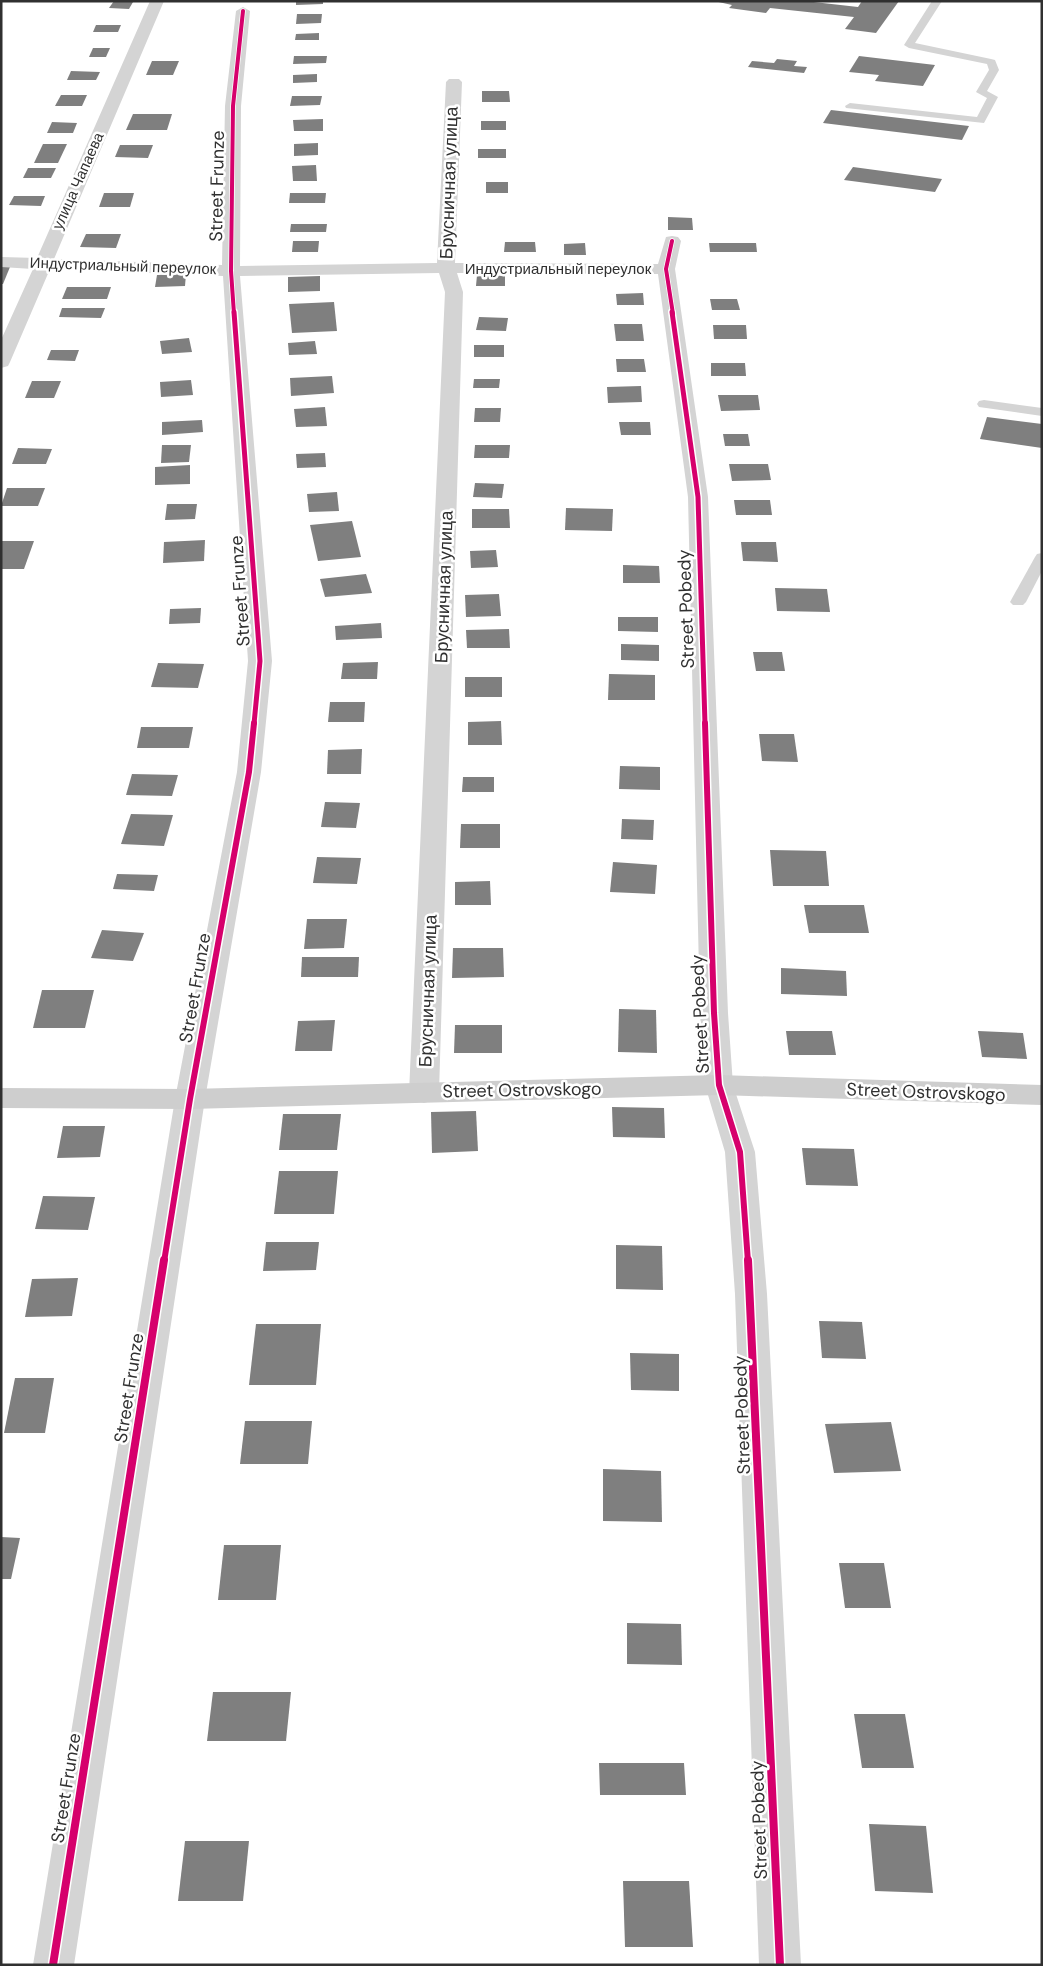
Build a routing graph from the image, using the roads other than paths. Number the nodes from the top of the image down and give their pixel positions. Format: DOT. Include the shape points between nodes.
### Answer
graph roads {
  1 [pos="157,1"];
  2 [pos="937,1"];
  3 [pos="243,11"];
  4 [pos="454,82"];
  5 [pos="850,106"];
  6 [pos="672,241"];
  7 [pos="1,262"];
  8 [pos="43,263"];
  9 [pos="446,268"];
  10 [pos="666,269"];
  11 [pos="231,271"];
  12 [pos="1,362"];
  13 [pos="984,404"];
  14 [pos="1042,412"];
  15 [pos="1042,557"];
  16 [pos="1018,602"];
  17 [pos="719,1085"];
  18 [pos="424,1093"];
  19 [pos="1042,1096"];
  20 [pos="1,1098"];
  21 [pos="190,1099"];
  22 [pos="53,1965"];
  23 [pos="780,1965"];
  1 -- 8 [label="street, улица Чапаева"];
  2 -- 5 [label="lane" via="910,45 992,62 994,70 981,92 993,97 980,121"];
  3 -- 11 [label="street, Street Frunze" via="233,106"];
  4 -- 9 [label="street, Брусничная улица"];
  6 -- 10 [label="street, Street Pobedy"];
  7 -- 8 [label="street, Индустриальный переулок"];
  8 -- 11 [label="street, Индустриальный переулок"];
  8 -- 12 [label="street, улица Чапаева"];
  9 -- 10 [label="street, Индустриальный переулок"];
  9 -- 11 [label="street, Индустриальный переулок"];
  9 -- 18 [label="street, Брусничная улица" via="454,292"];
  10 -- 17 [label="street, Street Pobedy" via="698,497"];
  11 -- 21 [label="street, Street Frunze" via="260,661 249,772"];
  13 -- 14 [label="lane"];
  15 -- 16 [label="lane"];
  17 -- 18 [label="street, Street Ostrovskogo"];
  17 -- 19 [label="street, Street Ostrovskogo"];
  17 -- 23 [label="street, Street Pobedy" via="740,1152 751,1294"];
  18 -- 21 [label="street, Street Ostrovskogo"];
  20 -- 21 [label="street, Street Ostrovskogo"];
  21 -- 22 [label="street, Street Frunze"];
}
